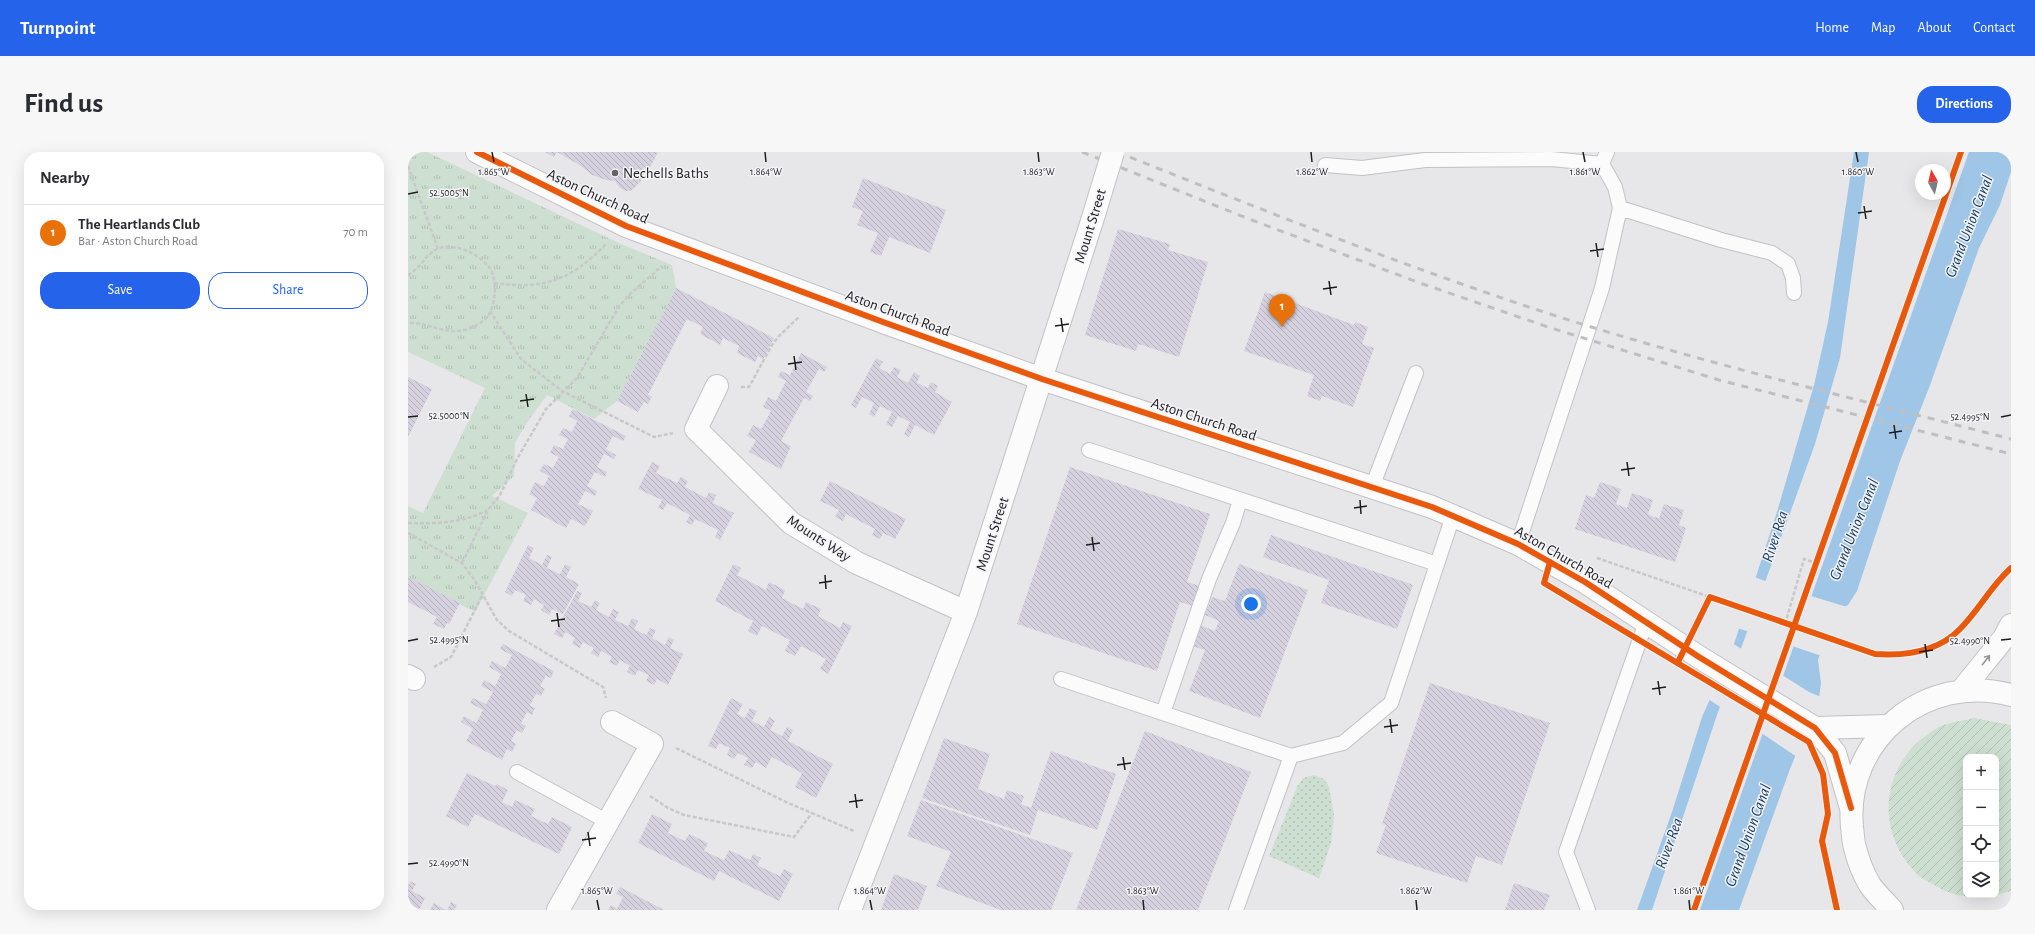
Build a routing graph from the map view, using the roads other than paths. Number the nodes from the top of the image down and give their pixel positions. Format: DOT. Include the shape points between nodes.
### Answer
graph roads {
  1 [pos="477,152"];
  2 [pos="1113,152"];
  3 [pos="1604,158"];
  4 [pos="1325,165"];
  5 [pos="1620,208"];
  6 [pos="1794,293"];
  7 [pos="1416,373"];
  8 [pos="1042,379"];
  9 [pos="717,386"];
  10 [pos="1089,450"];
  11 [pos="1372,487"];
  12 [pos="1240,500"];
  13 [pos="1453,516"];
  14 [pos="1518,544"];
  15 [pos="1437,564"];
  16 [pos="966,612"];
  17 [pos="1646,622"];
  18 [pos="2011,625"];
  19 [pos="1061,679"];
  20 [pos="1962,690"];
  21 [pos="2011,695"];
  22 [pos="1163,713"];
  23 [pos="612,722"];
  24 [pos="1888,726"];
  25 [pos="1815,728"];
  26 [pos="1291,756"];
  27 [pos="517,772"];
  28 [pos="1851,808"];
  29 [pos="608,822"];
  30 [pos="1870,885"];
  31 [pos="558,910"];
  32 [pos="850,910"];
  33 [pos="1236,910"];
  34 [pos="1588,910"];
  35 [pos="1875,910"];
  36 [pos="1892,910"];
  1 -- 8 [label="street, Aston Church Road" via="626,226"];
  2 -- 8 [label="street, Mount Street, bridge"];
  3 -- 4 [label="lane" via="1425,160 1362,168"];
  3 -- 5 [label="lane"];
  5 -- 6 [label="lane" via="1721,240 1772,253 1788,264 1793,278"];
  5 -- 14 [label="lane" via="1602,288"];
  7 -- 11 [label="lane"];
  8 -- 11 [label="street, Aston Church Road"];
  8 -- 16 [label="street, Mount Street"];
  9 -- 16 [label="street, Mounts Way" via="696,429 791,523 858,563"];
  10 -- 12 [label="lane"];
  11 -- 13 [label="street, Aston Church Road"];
  12 -- 15 [label="lane"];
  12 -- 22 [label="lane" via="1209,579"];
  13 -- 14 [label="street, Aston Church Road"];
  13 -- 15 [label="lane"];
  14 -- 17 [label="street, Aston Church Road" via="1585,582"];
  15 -- 26 [label="lane" via="1391,703 1343,743"];
  16 -- 32 [label="street, Mount Street"];
  17 -- 25 [label="street, Aston Church Road"];
  17 -- 34 [label="lane" via="1566,852"];
  20 -- 18 [label="street, one-way" via="2004,638"];
  19 -- 22 [label="lane"];
  20 -- 21 [label="street" via="1995,691"];
  20 -- 24 [label="street" via="1922,702"];
  22 -- 26 [label="lane"];
  23 -- 29 [label="street" via="652,744"];
  24 -- 25 [label="street"];
  24 -- 28 [label="street" via="1873,744 1862,764 1854,786"];
  25 -- 28 [label="street, Aston Church Road" via="1835,754"];
  26 -- 33 [label="lane"];
  27 -- 29 [label="lane"];
  28 -- 30 [label="street" via="1854,848"];
  29 -- 31 [label="street"];
  30 -- 35 [label="street"];
  30 -- 36 [label="street"];
}
